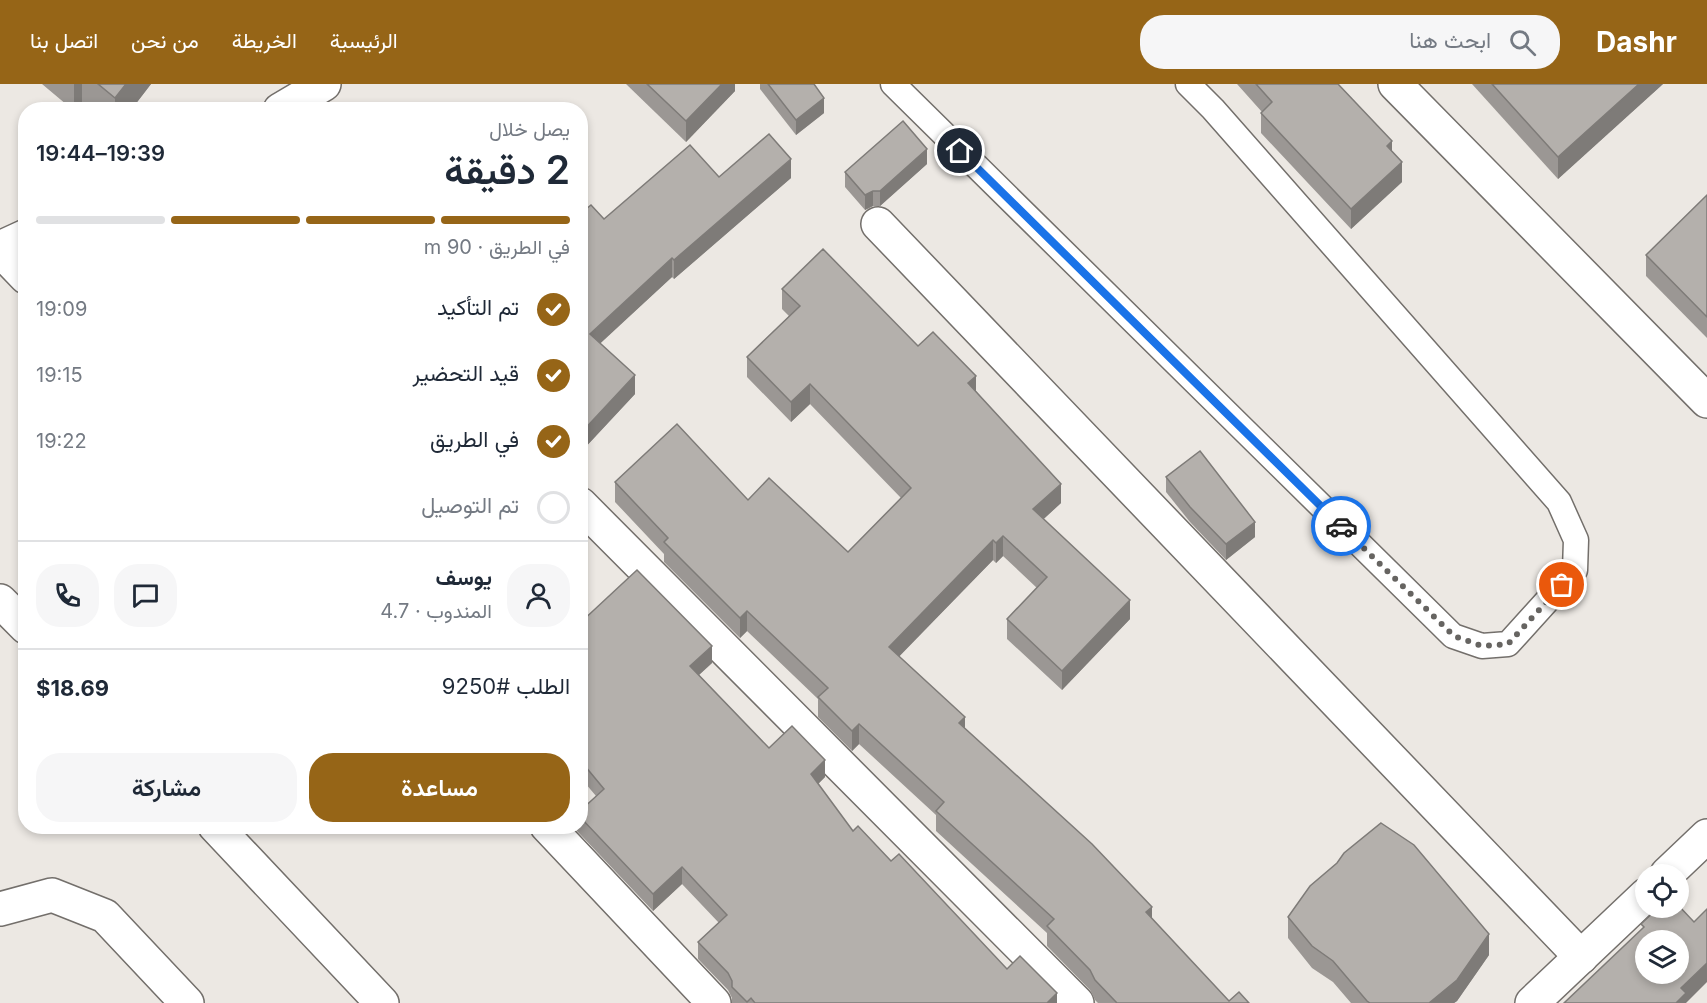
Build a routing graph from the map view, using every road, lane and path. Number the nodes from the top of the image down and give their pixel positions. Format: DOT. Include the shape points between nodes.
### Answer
graph roads {
  1 [pos="324,84"];
  2 [pos="893,84"];
  3 [pos="1188,84"];
  4 [pos="1395,84"];
  5 [pos="294,102"];
  6 [pos="878,224"];
  7 [pos="18,240"];
  8 [pos="0,249"];
  9 [pos="18,268"];
  10 [pos="1707,401"];
  11 [pos="588,512"];
  12 [pos="0,601"];
  13 [pos="18,619"];
  14 [pos="223,834"];
  15 [pos="555,834"];
  16 [pos="1707,836"];
  17 [pos="1678,864"];
  18 [pos="1635,905"];
  19 [pos="0,909"];
  20 [pos="1581,957"];
  21 [pos="188,1003"];
  22 [pos="382,1003"];
  23 [pos="714,1003"];
  24 [pos="1077,1003"];
  25 [pos="1532,1003"];
  1 -- 5 [label="street"];
  2 -- 3 [label="lane" via="1454,636 1482,646 1508,644 1575,570 1576,540 1559,502"];
  4 -- 10 [label="street"];
  6 -- 20 [label="street"];
  7 -- 8 [label="street"];
  8 -- 9 [label="street"];
  11 -- 24 [label="street"];
  12 -- 13 [label="street"];
  14 -- 22 [label="street"];
  15 -- 23 [label="street"];
  16 -- 17 [label="street"];
  18 -- 20 [label="street"];
  19 -- 21 [label="street" via="52,895 105,916"];
  20 -- 25 [label="street"];
}
